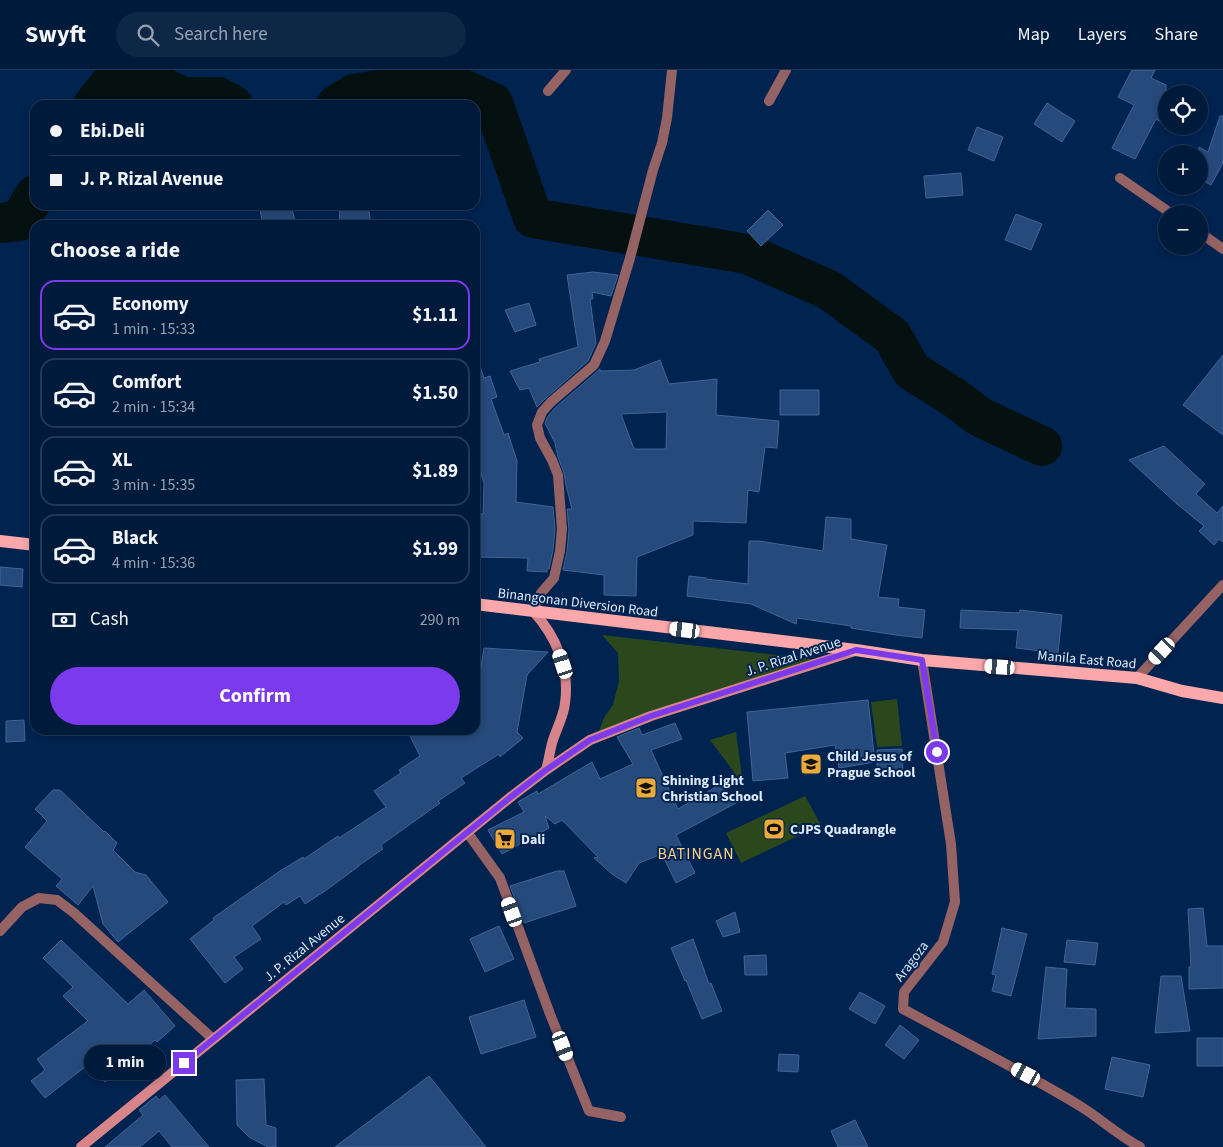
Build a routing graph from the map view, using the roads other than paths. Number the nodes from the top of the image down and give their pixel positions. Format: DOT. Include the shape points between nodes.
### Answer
graph roads {
  1 [pos="566,70"];
  2 [pos="672,70"];
  3 [pos="786,70"];
  4 [pos="548,91"];
  5 [pos="770,101"];
  6 [pos="1120,178"];
  7 [pos="1159,205"];
  8 [pos="1208,238"];
  9 [pos="1223,249"];
  10 [pos="0,541"];
  11 [pos="30,544"];
  12 [pos="1223,585"];
  13 [pos="480,605"];
  14 [pos="533,612"];
  15 [pos="856,650"];
  16 [pos="922,660"];
  17 [pos="1137,678"];
  18 [pos="1223,698"];
  19 [pos="546,770"];
  20 [pos="467,832"];
  21 [pos="0,931"];
  22 [pos="213,1039"];
  23 [pos="621,1117"];
  24 [pos="80,1147"];
  25 [pos="1140,1147"];
  1 -- 4 [label="street"];
  2 -- 14 [label="street" via="662,143 605,341 594,365 551,402 537,425 558,475 562,529 554,578 541,593"];
  3 -- 5 [label="street"];
  6 -- 7 [label="street"];
  8 -- 9 [label="street"];
  10 -- 11 [label="main road"];
  12 -- 17 [label="street"];
  13 -- 14 [label="main road, Binangonan Diversion Road"];
  14 -- 15 [label="main road, Binangonan Diversion Road"];
  14 -- 19 [label="main road" via="544,623 558,648 567,684 565,704"];
  15 -- 16 [label="main road, Manila East Road"];
  15 -- 19 [label="main road, J. P. Rizal Avenue" via="651,716 590,740"];
  16 -- 17 [label="main road, Manila East Road"];
  16 -- 25 [label="street, Aragoza" via="951,844 955,902 943,942 904,992 903,1010 1026,1074"];
  17 -- 18 [label="main road, Manila East Road"];
  19 -- 20 [label="main road, J. P. Rizal Avenue"];
  20 -- 22 [label="main road, J. P. Rizal Avenue"];
  20 -- 23 [label="street" via="500,878 589,1111"];
  21 -- 22 [label="street" via="22,907 39,898 57,900"];
  22 -- 24 [label="main road, J. P. Rizal Avenue"];
}
